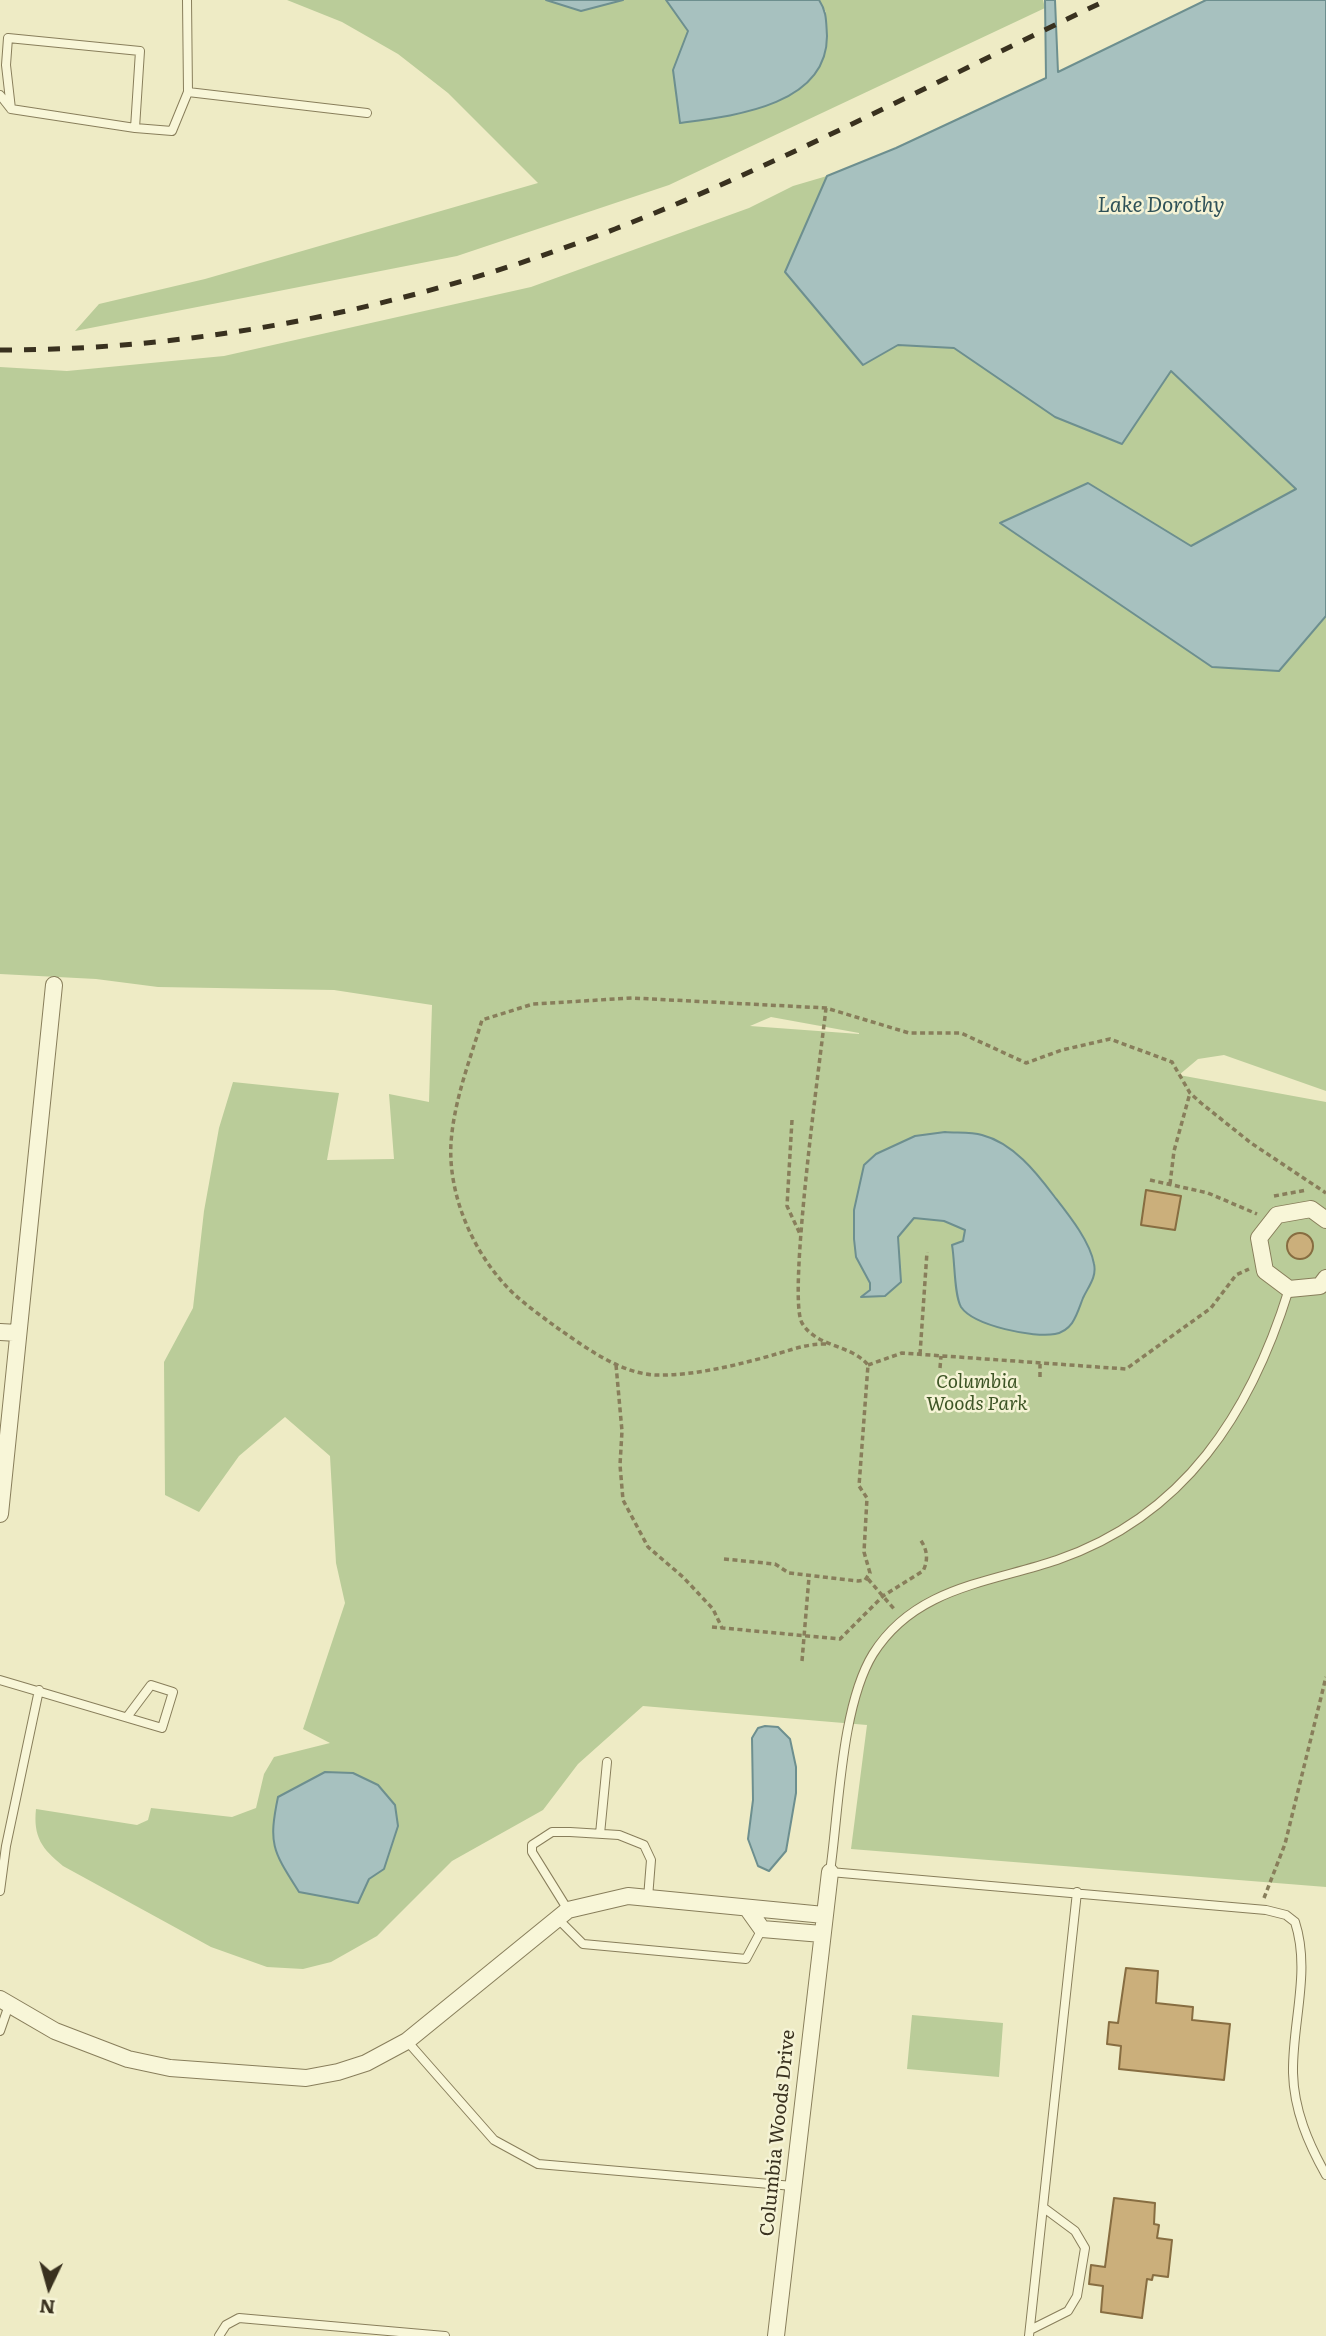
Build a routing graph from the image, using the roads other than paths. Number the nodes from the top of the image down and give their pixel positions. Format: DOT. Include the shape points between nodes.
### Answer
graph roads {
  1 [pos="187,0"];
  2 [pos="4,38"];
  3 [pos="188,92"];
  4 [pos="0,96"];
  5 [pos="11,109"];
  6 [pos="367,113"];
  7 [pos="135,128"];
  8 [pos="54,985"];
  9 [pos="1326,1220"];
  10 [pos="1326,1278"];
  11 [pos="1289,1289"];
  12 [pos="0,1332"];
  13 [pos="18,1334"];
  14 [pos="0,1514"];
  15 [pos="0,1680"];
  16 [pos="39,1690"];
  17 [pos="127,1717"];
  18 [pos="607,1762"];
  19 [pos="600,1834"];
  20 [pos="830,1872"];
  21 [pos="0,1892"];
  22 [pos="1077,1892"];
  23 [pos="648,1898"];
  24 [pos="747,1908"];
  25 [pos="563,1915"];
  26 [pos="824,1915"];
  27 [pos="762,1929"];
  28 [pos="822,1934"];
  29 [pos="5,2002"];
  30 [pos="0,2031"];
  31 [pos="407,2041"];
  32 [pos="1326,2175"];
  33 [pos="793,2186"];
  34 [pos="1044,2208"];
  35 [pos="1030,2333"];
  36 [pos="219,2336"];
  37 [pos="445,2336"];
  38 [pos="776,2336"];
  1 -- 3 [label="lane"];
  2 -- 5 [label="lane"];
  2 -- 7 [label="lane" via="139,51"];
  3 -- 6 [label="lane"];
  3 -- 7 [label="lane" via="172,131"];
  4 -- 5 [label="lane"];
  5 -- 7 [label="lane"];
  8 -- 13 [label="street"];
  9 -- 11 [label="street" via="1311,1209 1277,1215 1259,1238 1265,1271"];
  10 -- 11 [label="street" via="1320,1286"];
  11 -- 20 [label="lane, Columbia Woods Drive" via="1275,1336 1247,1397 1218,1442 1178,1487 1094,1544 1054,1561 942,1594 903,1620 874,1652 855,1693"];
  12 -- 13 [label="street"];
  13 -- 14 [label="street"];
  15 -- 16 [label="lane"];
  16 -- 17 [label="lane"];
  16 -- 21 [label="lane"];
  17 -- 17 [label="lane" via="151,1685 173,1692 162,1728"];
  18 -- 19 [label="lane"];
  19 -- 23 [label="lane" via="633,1838 649,1850"];
  19 -- 25 [label="lane" via="552,1832 532,1845"];
  20 -- 22 [label="lane"];
  20 -- 26 [label="street, Columbia Woods Drive"];
  22 -- 32 [label="lane" via="1259,1910 1286,1915 1295,1922 1302,1960 1293,2072 1296,2105 1310,2148"];
  22 -- 34 [label="lane"];
  23 -- 24 [label="street"];
  23 -- 25 [label="street" via="628,1896"];
  24 -- 26 [label="street"];
  24 -- 27 [label="street"];
  25 -- 27 [label="lane" via="583,1944 747,1959"];
  25 -- 31 [label="street"];
  26 -- 28 [label="street, Columbia Woods Drive"];
  27 -- 28 [label="street"];
  28 -- 33 [label="street, Columbia Woods Drive"];
  29 -- 30 [label="lane"];
  29 -- 31 [label="street" via="67,2036 128,2059 170,2068 306,2078 366,2063"];
  31 -- 33 [label="lane" via="494,2140 538,2164"];
  33 -- 38 [label="street, Columbia Woods Drive"];
  34 -- 35 [label="lane"];
  34 -- 35 [label="lane" via="1075,2231 1085,2248 1077,2297 1068,2311"];
  36 -- 37 [label="lane" via="239,2318"];
}
